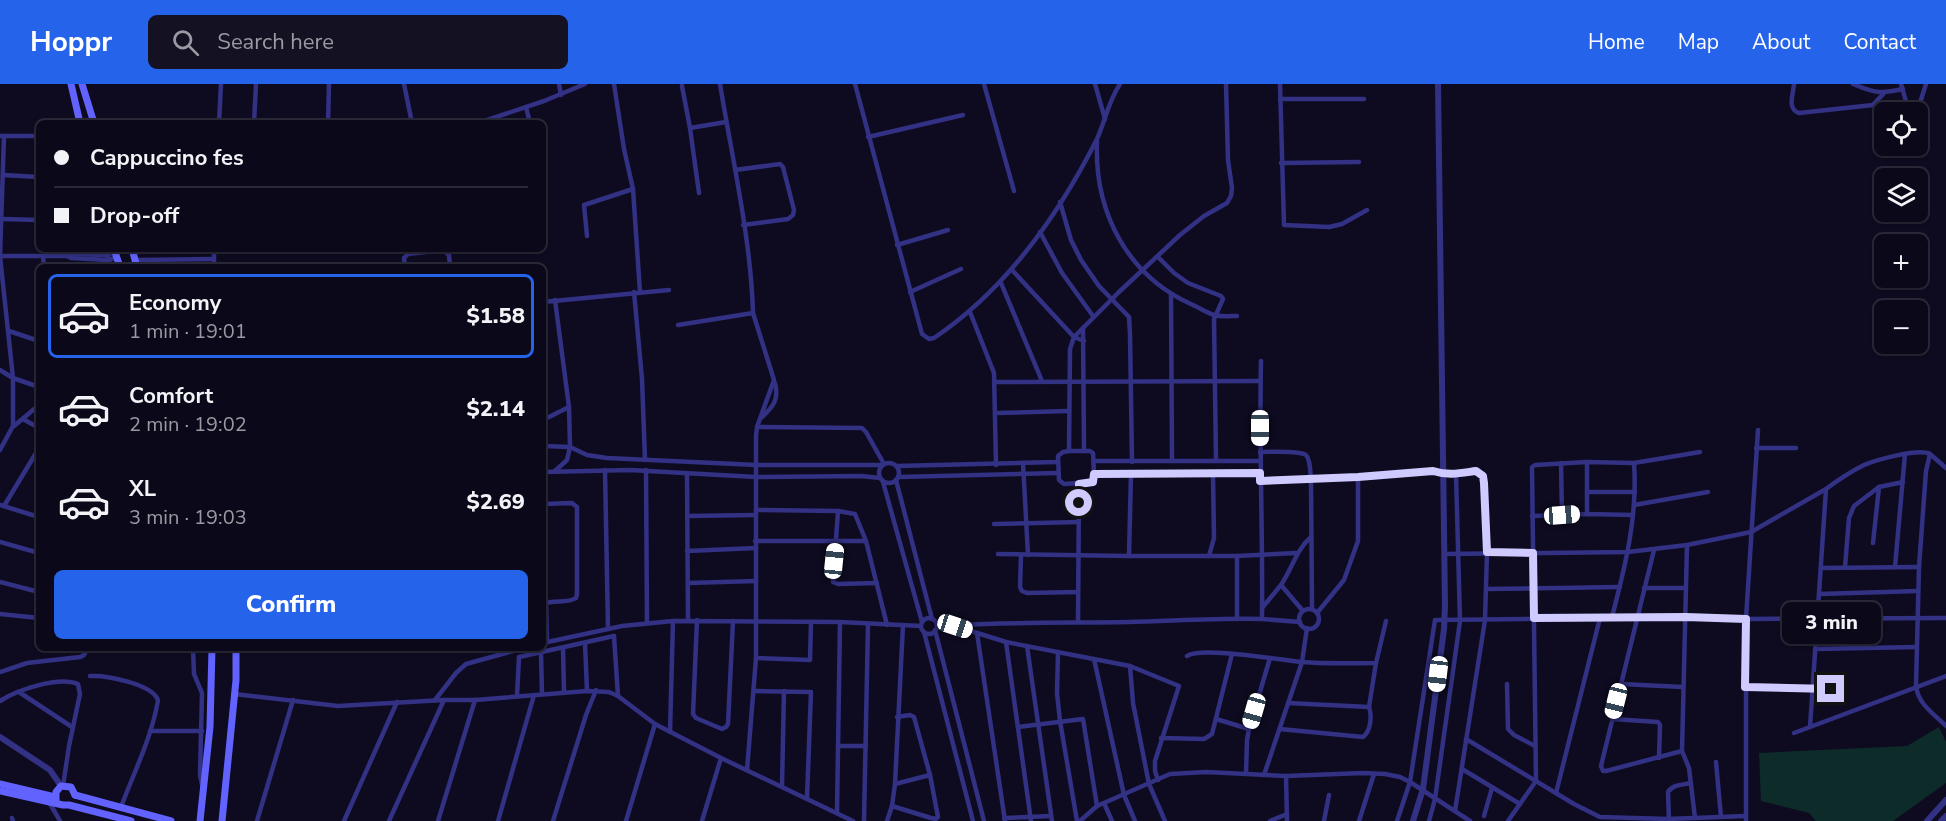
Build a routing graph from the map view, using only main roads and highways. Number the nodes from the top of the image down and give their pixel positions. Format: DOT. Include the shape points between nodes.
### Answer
graph roads {
  1 [pos="71,84"];
  2 [pos="82,84"];
  3 [pos="79,120"];
  4 [pos="93,120"];
  5 [pos="212,651"];
  6 [pos="236,651"];
  7 [pos="0,784"];
  8 [pos="0,791"];
  9 [pos="75,795"];
  10 [pos="54,800"];
  11 [pos="69,805"];
  12 [pos="131,821"];
  13 [pos="171,821"];
  14 [pos="200,821"];
  15 [pos="222,821"];
  1 -- 3 [label="main road"];
  2 -- 4 [label="main road"];
  5 -- 14 [label="main road" via="210,727"];
  6 -- 15 [label="main road"];
  7 -- 10 [label="main road"];
  8 -- 10 [label="main road"];
  9 -- 10 [label="main road" via="71,788 62,786 56,790"];
  9 -- 11 [label="main road"];
  9 -- 13 [label="main road"];
  10 -- 11 [label="main road"];
  11 -- 12 [label="main road"];
}
